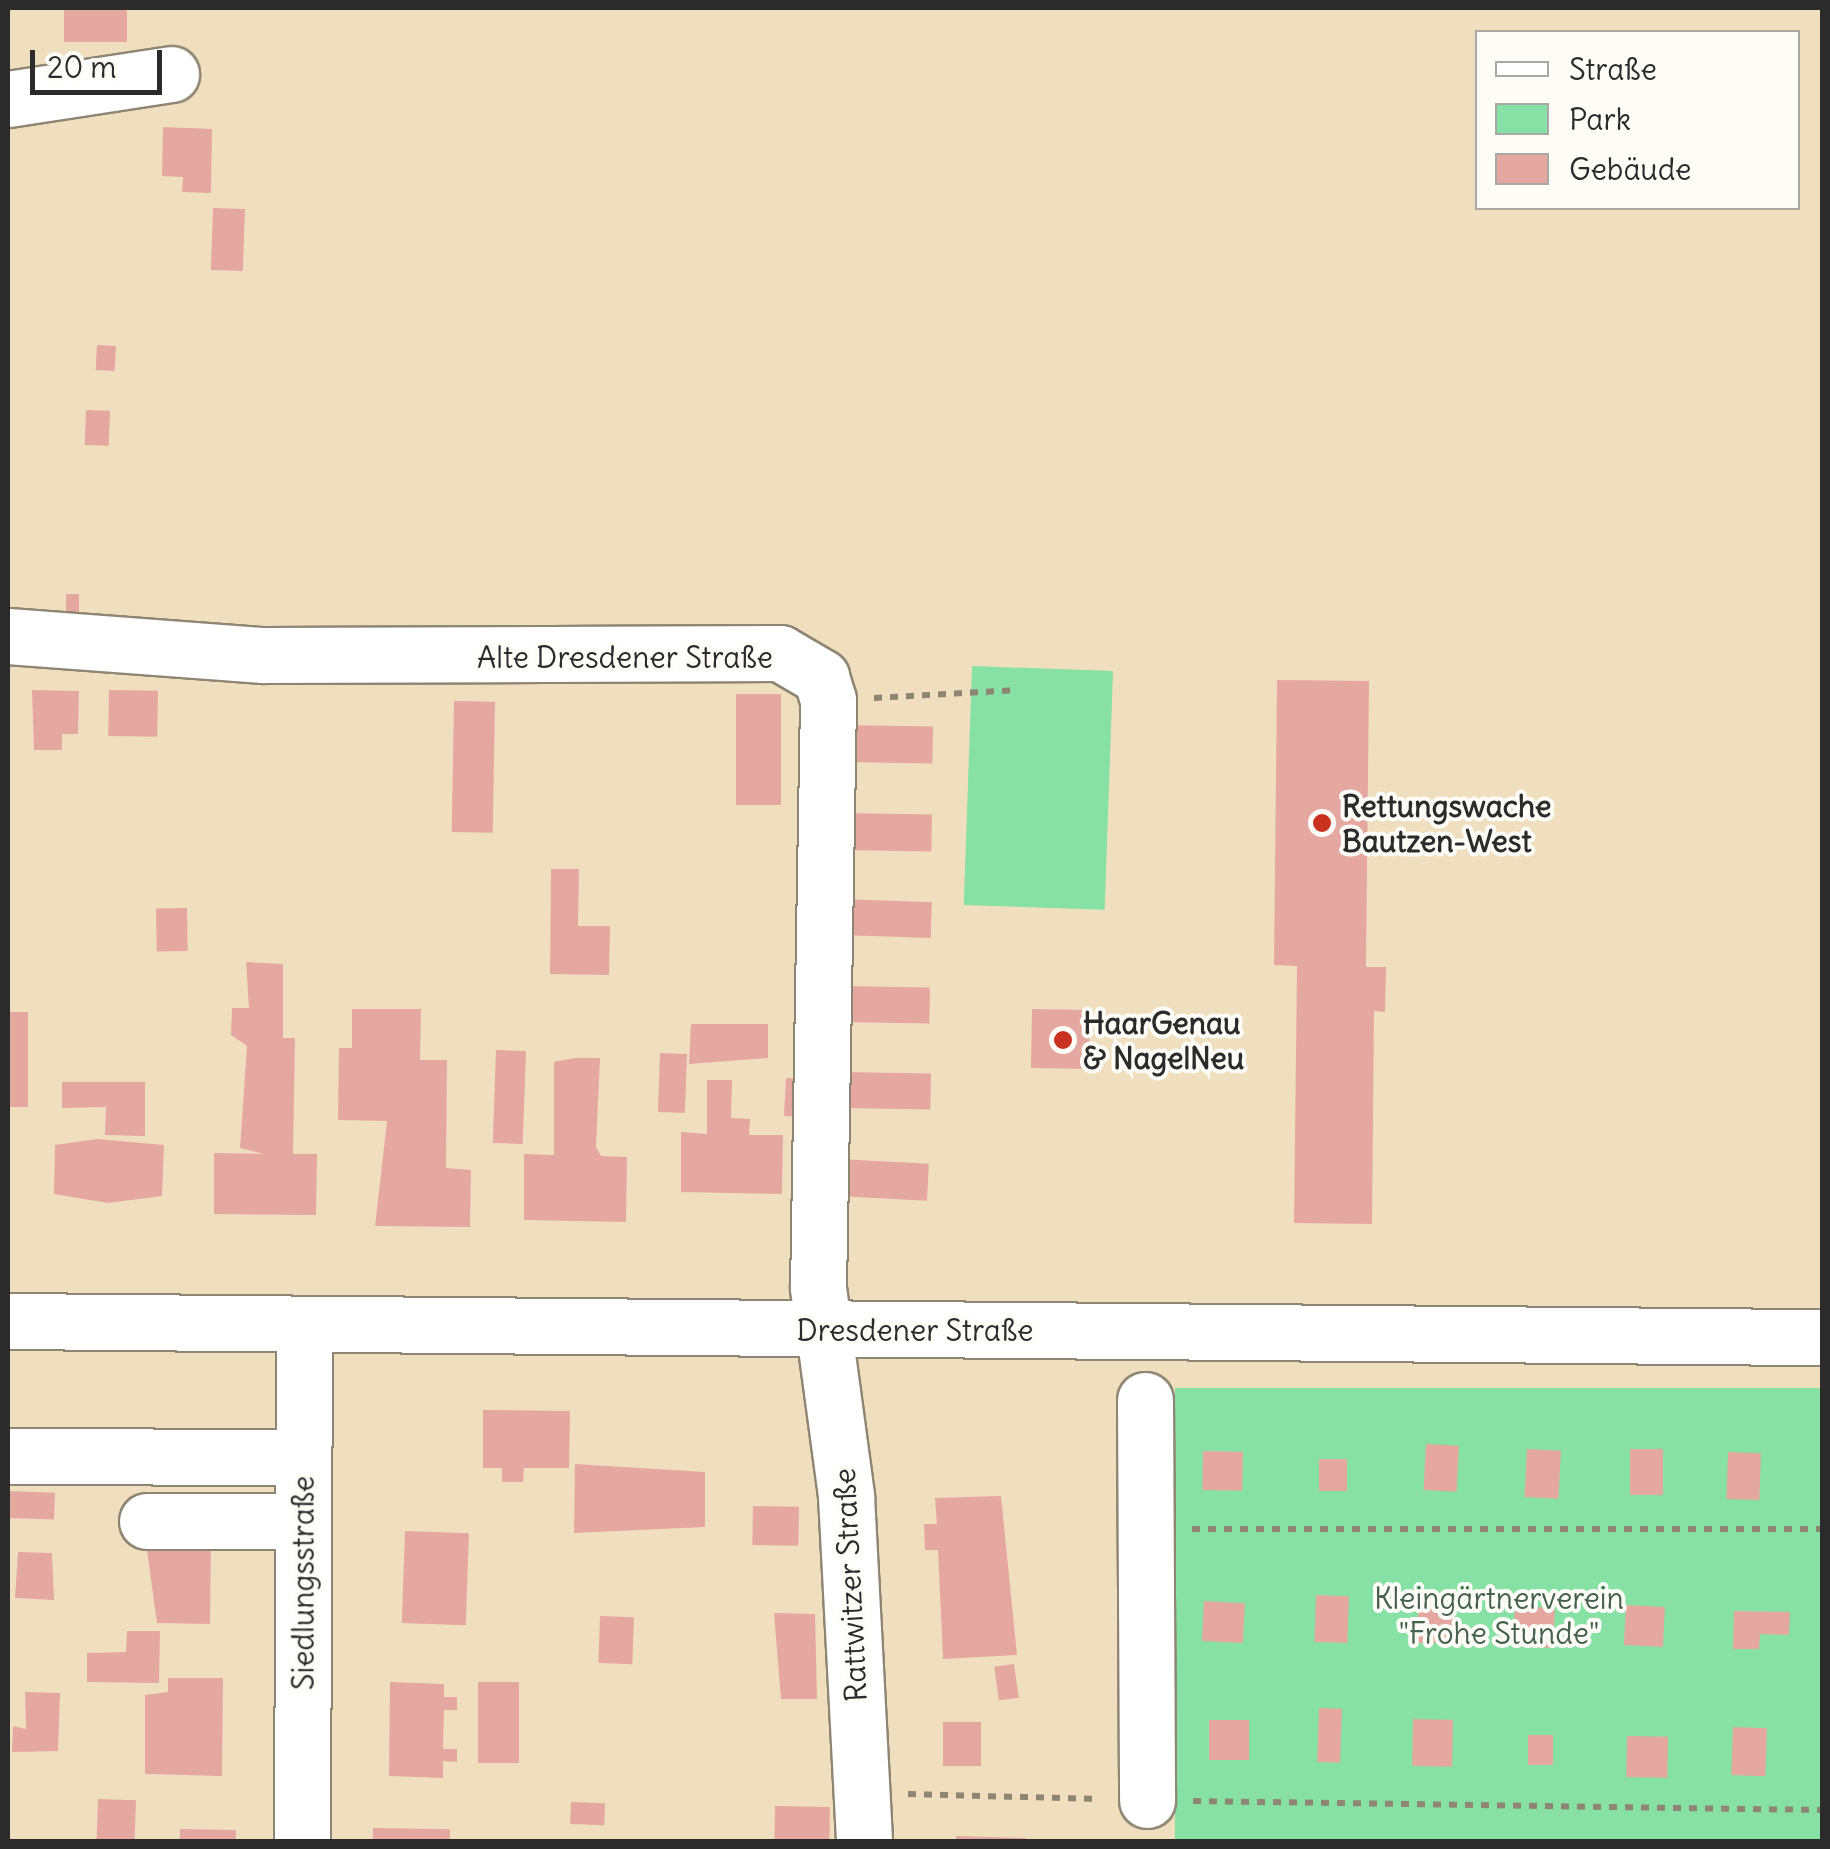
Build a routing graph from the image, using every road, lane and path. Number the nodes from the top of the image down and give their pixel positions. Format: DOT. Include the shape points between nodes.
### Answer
graph roads {
  1 [pos="171,74"];
  2 [pos="8,100"];
  3 [pos="8,636"];
  4 [pos="1018,690"];
  5 [pos="828,700"];
  6 [pos="8,1321"];
  7 [pos="304,1324"];
  8 [pos="827,1330"];
  9 [pos="1822,1337"];
  10 [pos="1144,1400"];
  11 [pos="8,1456"];
  12 [pos="303,1457"];
  13 [pos="147,1520"];
  14 [pos="303,1521"];
  15 [pos="1146,1529"];
  16 [pos="1822,1529"];
  17 [pos="1147,1800"];
  18 [pos="1822,1810"];
  19 [pos="863,1817"];
  20 [pos="302,1842"];
  1 -- 2 [label="street"];
  3 -- 5 [label="street, Alte Dresdener Straße" via="263,655 780,654 806,662"];
  4 -- 5 [label="path"];
  5 -- 8 [label="street" via="818,1288"];
  6 -- 7 [label="street, Dresdener Straße"];
  7 -- 8 [label="street, Dresdener Straße"];
  7 -- 12 [label="street, Siedlungsstraße"];
  8 -- 9 [label="street, Dresdener Straße"];
  8 -- 19 [label="street, Rattwitzer Straße"];
  10 -- 15 [label="street"];
  11 -- 12 [label="street"];
  12 -- 14 [label="street, Siedlungsstraße"];
  13 -- 14 [label="street"];
  14 -- 20 [label="street, Siedlungsstraße"];
  15 -- 16 [label="path"];
  15 -- 17 [label="street"];
  17 -- 18 [label="path"];
  17 -- 19 [label="path"];
}
